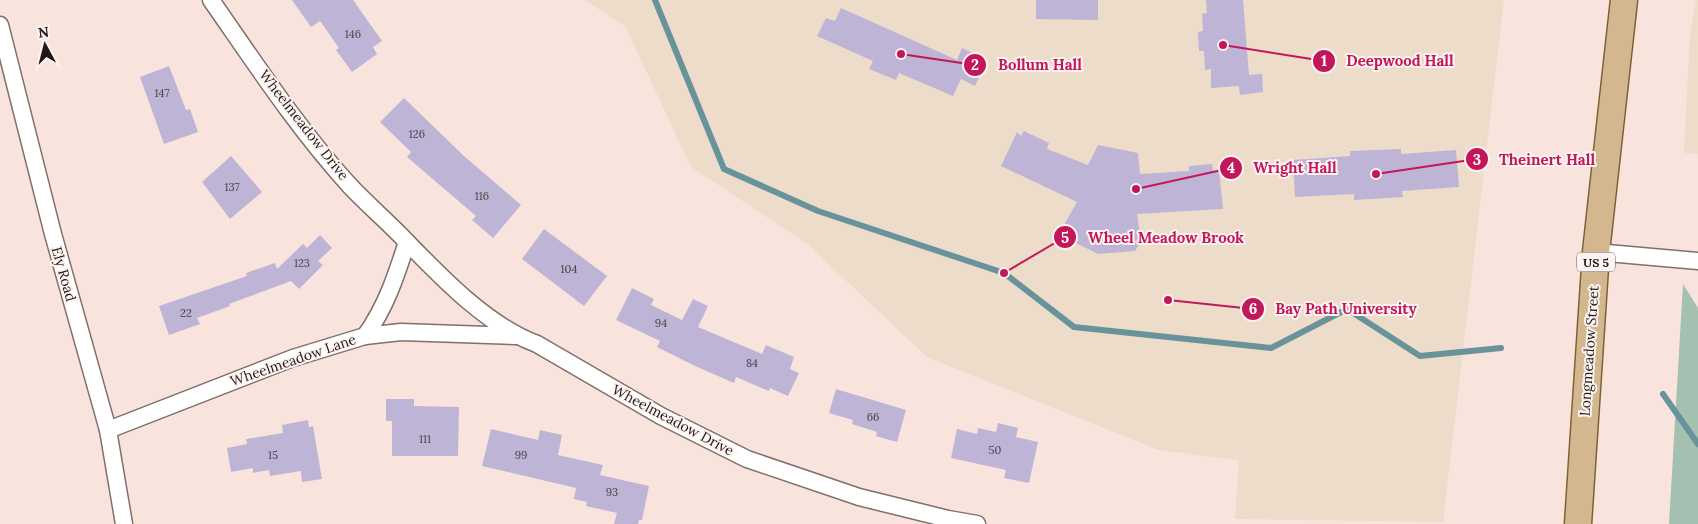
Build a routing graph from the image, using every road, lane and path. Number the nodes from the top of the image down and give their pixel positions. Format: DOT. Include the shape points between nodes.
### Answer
graph roads {
  1 [pos="212,0"];
  2 [pos="1624,0"];
  3 [pos="0,25"];
  4 [pos="407,242"];
  5 [pos="1596,252"];
  6 [pos="1698,260"];
  7 [pos="365,336"];
  8 [pos="516,336"];
  9 [pos="108,430"];
  10 [pos="124,524"];
  11 [pos="977,524"];
  12 [pos="1578,524"];
  1 -- 4 [label="street, Wheelmeadow Drive" via="319,148 350,185"];
  2 -- 5 [label="main road, Longmeadow Street / US 5"];
  3 -- 9 [label="street, Ely Road" via="52,234"];
  4 -- 7 [label="street" via="392,288"];
  4 -- 8 [label="street, Wheelmeadow Drive" via="456,290"];
  5 -- 6 [label="street"];
  5 -- 12 [label="main road, Longmeadow Street / US 5"];
  7 -- 8 [label="street, Wheelmeadow Lane" via="401,332"];
  7 -- 9 [label="street, Wheelmeadow Lane" via="284,362"];
  8 -- 11 [label="street, Wheelmeadow Drive" via="537,344 661,416 747,459 859,497"];
  9 -- 10 [label="street, Ely Road"];
}
